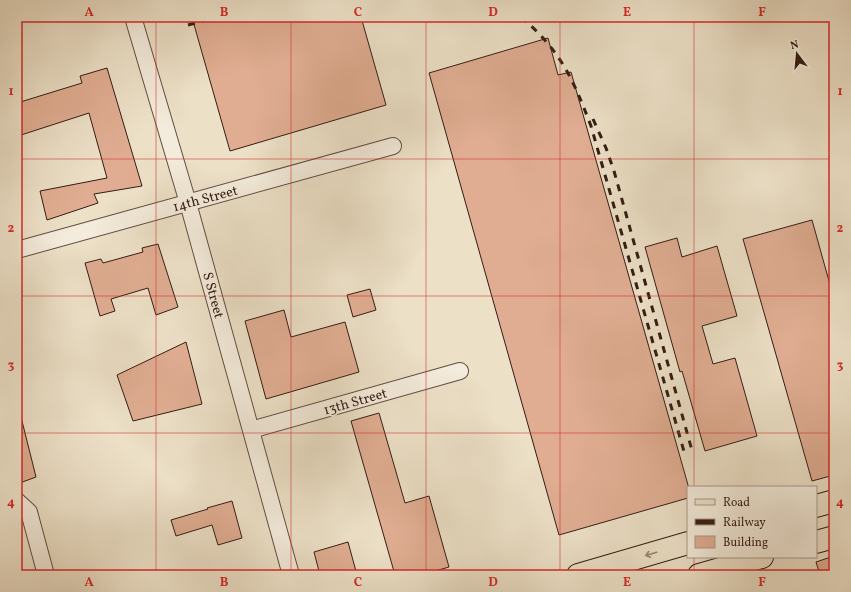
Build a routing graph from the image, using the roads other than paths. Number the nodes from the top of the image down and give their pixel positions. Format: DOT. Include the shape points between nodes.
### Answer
graph roads {
  1 [pos="133,17"];
  2 [pos="393,146"];
  3 [pos="188,203"];
  4 [pos="17,250"];
  5 [pos="460,371"];
  6 [pos="250,430"];
  7 [pos="17,501"];
  8 [pos="834,501"];
  9 [pos="817,506"];
  10 [pos="834,537"];
  11 [pos="817,542"];
  12 [pos="687,543"];
  13 [pos="757,558"];
  14 [pos="710,568"];
  15 [pos="586,574"];
  16 [pos="46,575"];
  17 [pos="291,575"];
  1 -- 3 [label="street, S Street"];
  2 -- 3 [label="street, 14th Street"];
  3 -- 4 [label="street, 14th Street"];
  3 -- 6 [label="street, S Street"];
  5 -- 6 [label="street, 13th Street"];
  6 -- 17 [label="street, S Street"];
  7 -- 16 [label="street" via="29,512"];
  8 -- 9 [label="main road"];
  10 -- 11 [label="main road"];
  12 -- 15 [label="main road, one-way"];
  13 -- 14 [label="main road"];
}
